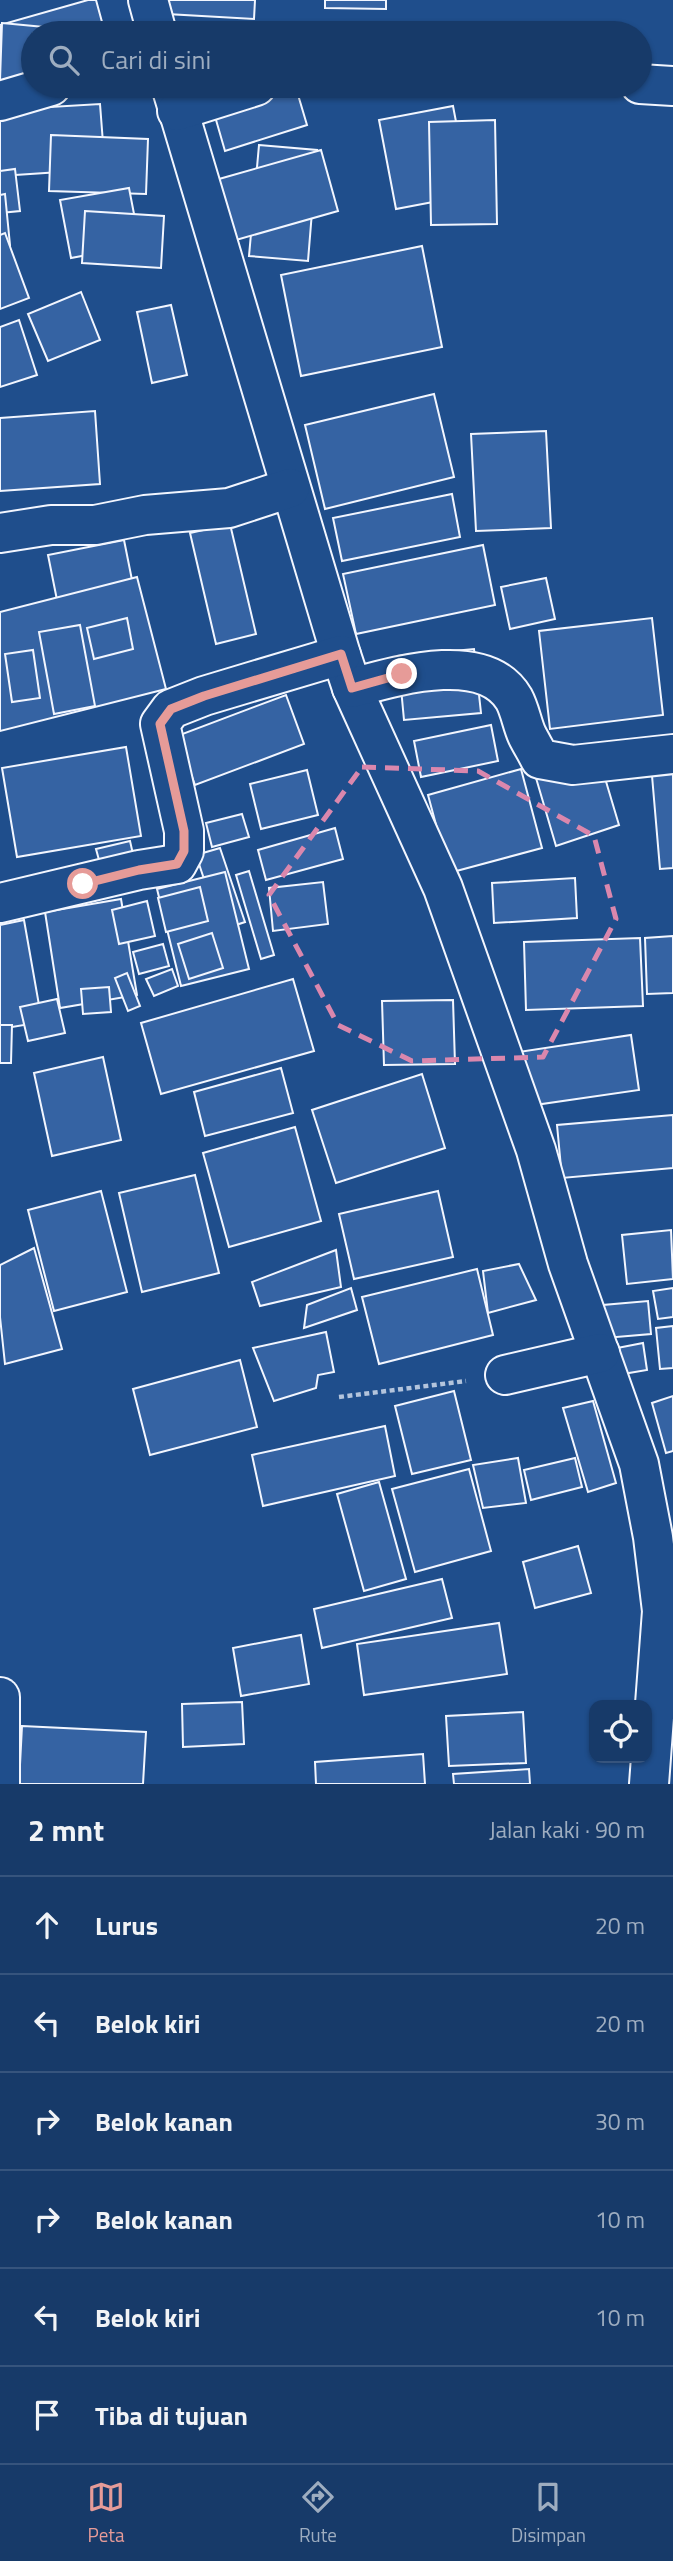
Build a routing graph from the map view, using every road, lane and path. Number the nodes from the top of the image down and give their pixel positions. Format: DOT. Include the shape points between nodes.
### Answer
graph roads {
  1 [pos="148,0"];
  2 [pos="154,21"];
  3 [pos="652,85"];
  4 [pos="673,86"];
  5 [pos="21,95"];
  6 [pos="174,98"];
  7 [pos="0,101"];
  8 [pos="290,488"];
  9 [pos="0,533"];
  10 [pos="346,671"];
  11 [pos="673,754"];
  12 [pos="0,903"];
  13 [pos="600,1353"];
  14 [pos="505,1376"];
  15 [pos="339,1397"];
  16 [pos="0,1697"];
  17 [pos="1,1784"];
  18 [pos="649,1784"];
  1 -- 2 [label="street"];
  3 -- 4 [label="street"];
  5 -- 7 [label="street"];
  6 -- 8 [label="street"];
  8 -- 9 [label="street" via="229,508"];
  8 -- 10 [label="street"];
  10 -- 11 [label="street" via="402,674 451,669 492,677 513,698 540,759 573,765"];
  10 -- 12 [label="street" via="204,696 171,709 160,724 184,831 184,851 177,864"];
  10 -- 13 [label="street" via="443,888 536,1150 568,1264"];
  13 -- 14 [label="street"];
  13 -- 18 [label="street" via="639,1464 662,1611"];
  14 -- 15 [label="path"];
  16 -- 17 [label="street"];
}
